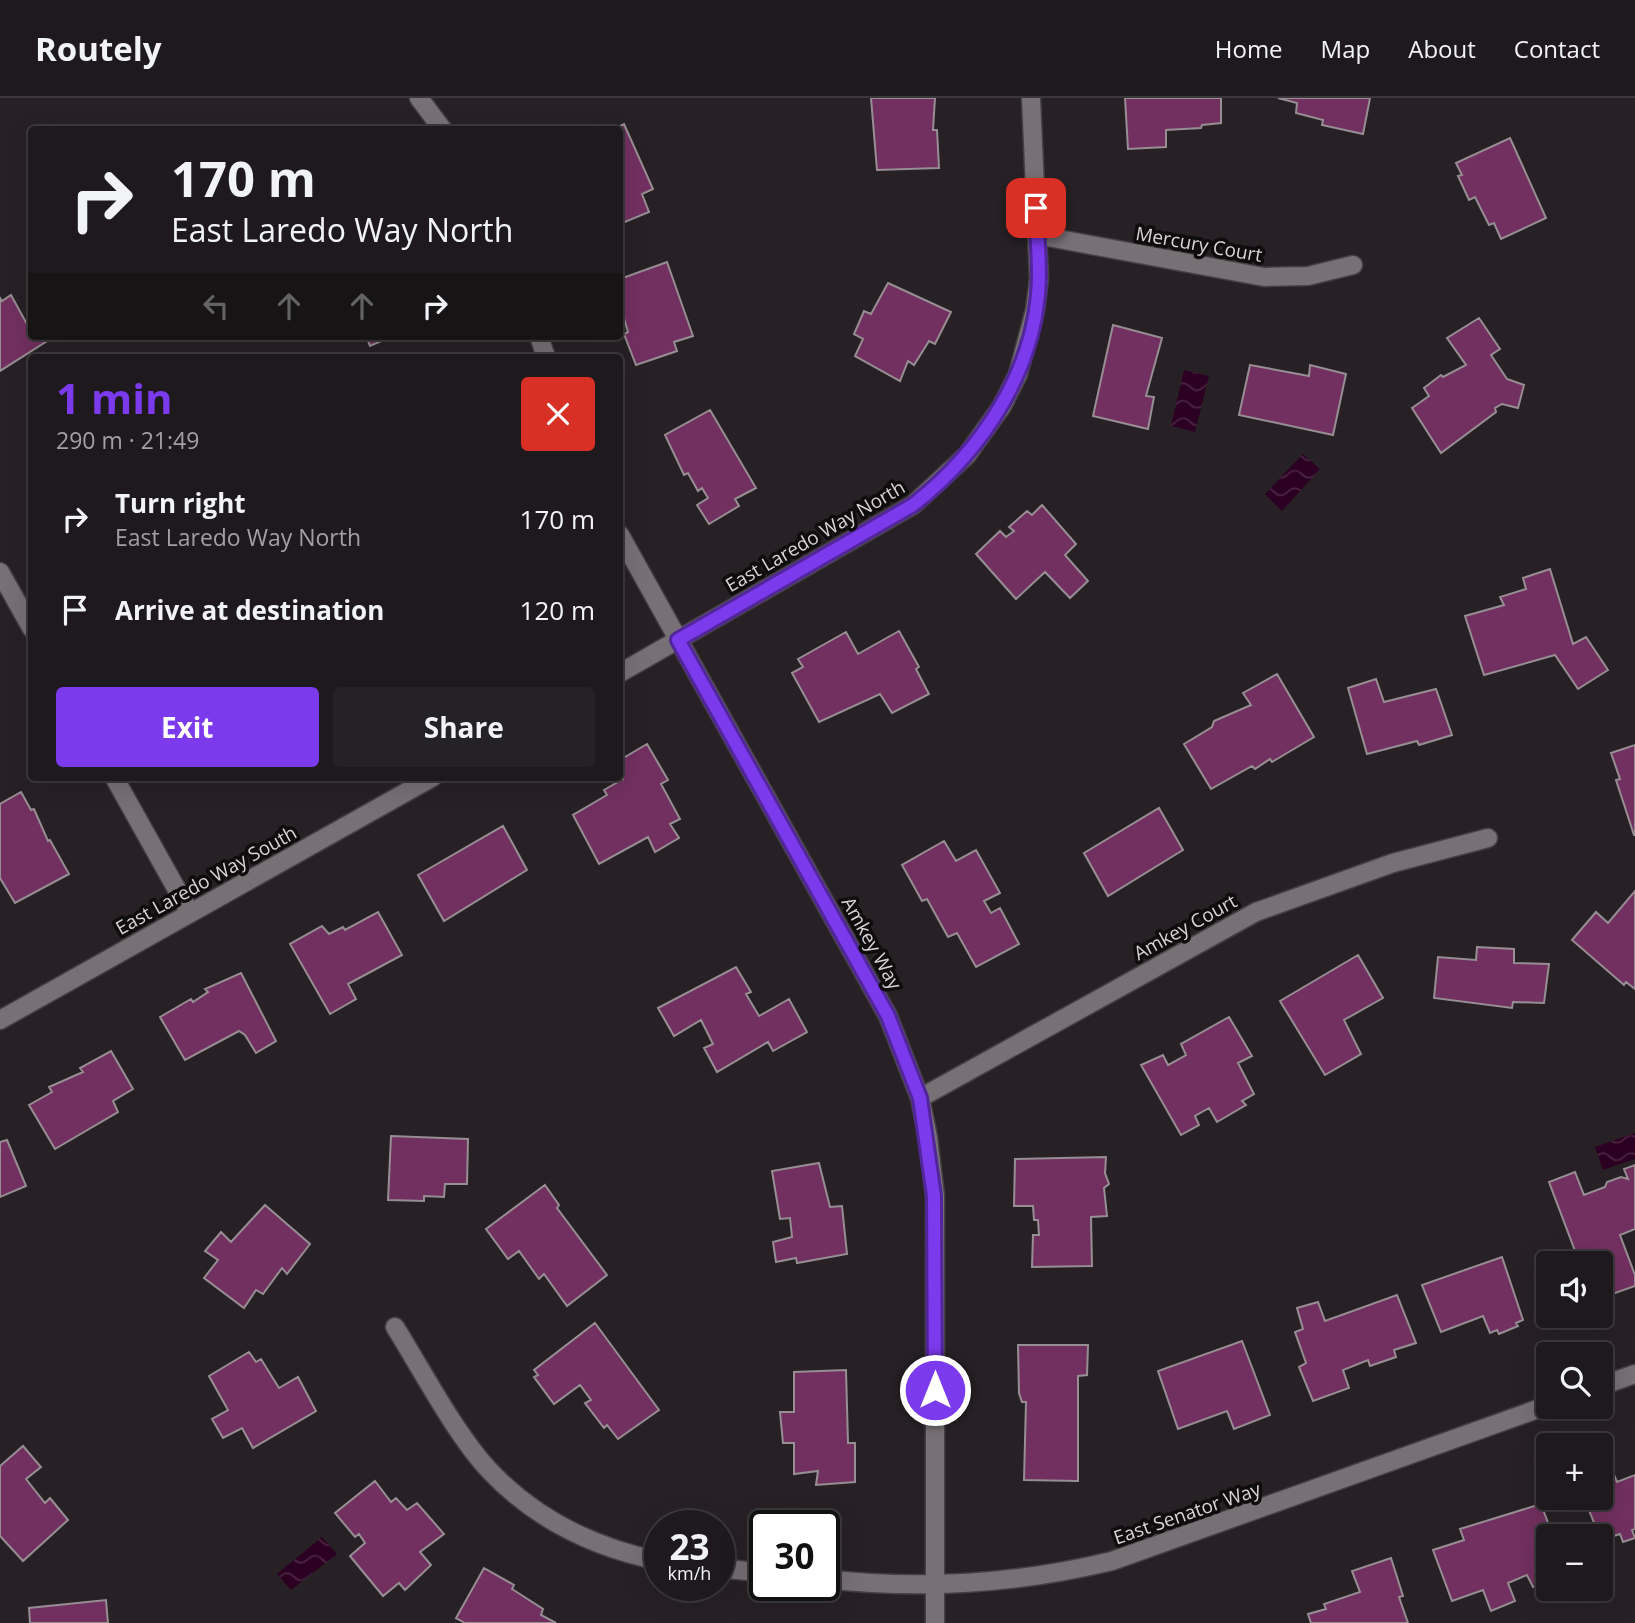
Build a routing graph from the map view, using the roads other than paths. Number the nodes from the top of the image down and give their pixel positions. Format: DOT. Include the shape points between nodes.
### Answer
graph roads {
  1 [pos="419,98"];
  2 [pos="1031,98"];
  3 [pos="440,126"];
  4 [pos="1037,235"];
  5 [pos="1353,265"];
  6 [pos="623,540"];
  7 [pos="0,572"];
  8 [pos="28,622"];
  9 [pos="678,640"];
  10 [pos="623,671"];
  11 [pos="116,781"];
  12 [pos="426,781"];
  13 [pos="1489,838"];
  14 [pos="190,913"];
  15 [pos="0,1020"];
  16 [pos="920,1098"];
  17 [pos="395,1327"];
  18 [pos="1635,1374"];
  19 [pos="1613,1382"];
  20 [pos="1536,1410"];
  21 [pos="644,1558"];
  22 [pos="840,1581"];
  23 [pos="935,1584"];
  24 [pos="935,1623"];
  1 -- 3 [label="street"];
  2 -- 4 [label="street, East Laredo Way North"];
  4 -- 5 [label="street, Mercury Court" via="1264,278 1308,276"];
  4 -- 9 [label="street, East Laredo Way North" via="1035,310 1018,374 1002,406 967,455 913,505"];
  6 -- 9 [label="street, Amkey Way"];
  7 -- 8 [label="street"];
  9 -- 10 [label="street"];
  9 -- 16 [label="street, Amkey Way" via="888,1016"];
  11 -- 14 [label="street"];
  12 -- 14 [label="street, East Laredo Way South"];
  13 -- 16 [label="street, Amkey Court" via="1392,863 1256,912"];
  14 -- 15 [label="street, East Laredo Way South"];
  16 -- 23 [label="street, Amkey Way" via="934,1196"];
  17 -- 21 [label="street" via="488,1469 535,1510 573,1533"];
  18 -- 19 [label="street"];
  20 -- 23 [label="street, East Senator Way" via="1112,1562 1009,1581"];
  22 -- 23 [label="street, East Senator Way"];
  23 -- 24 [label="street, Amkey Way"];
}
